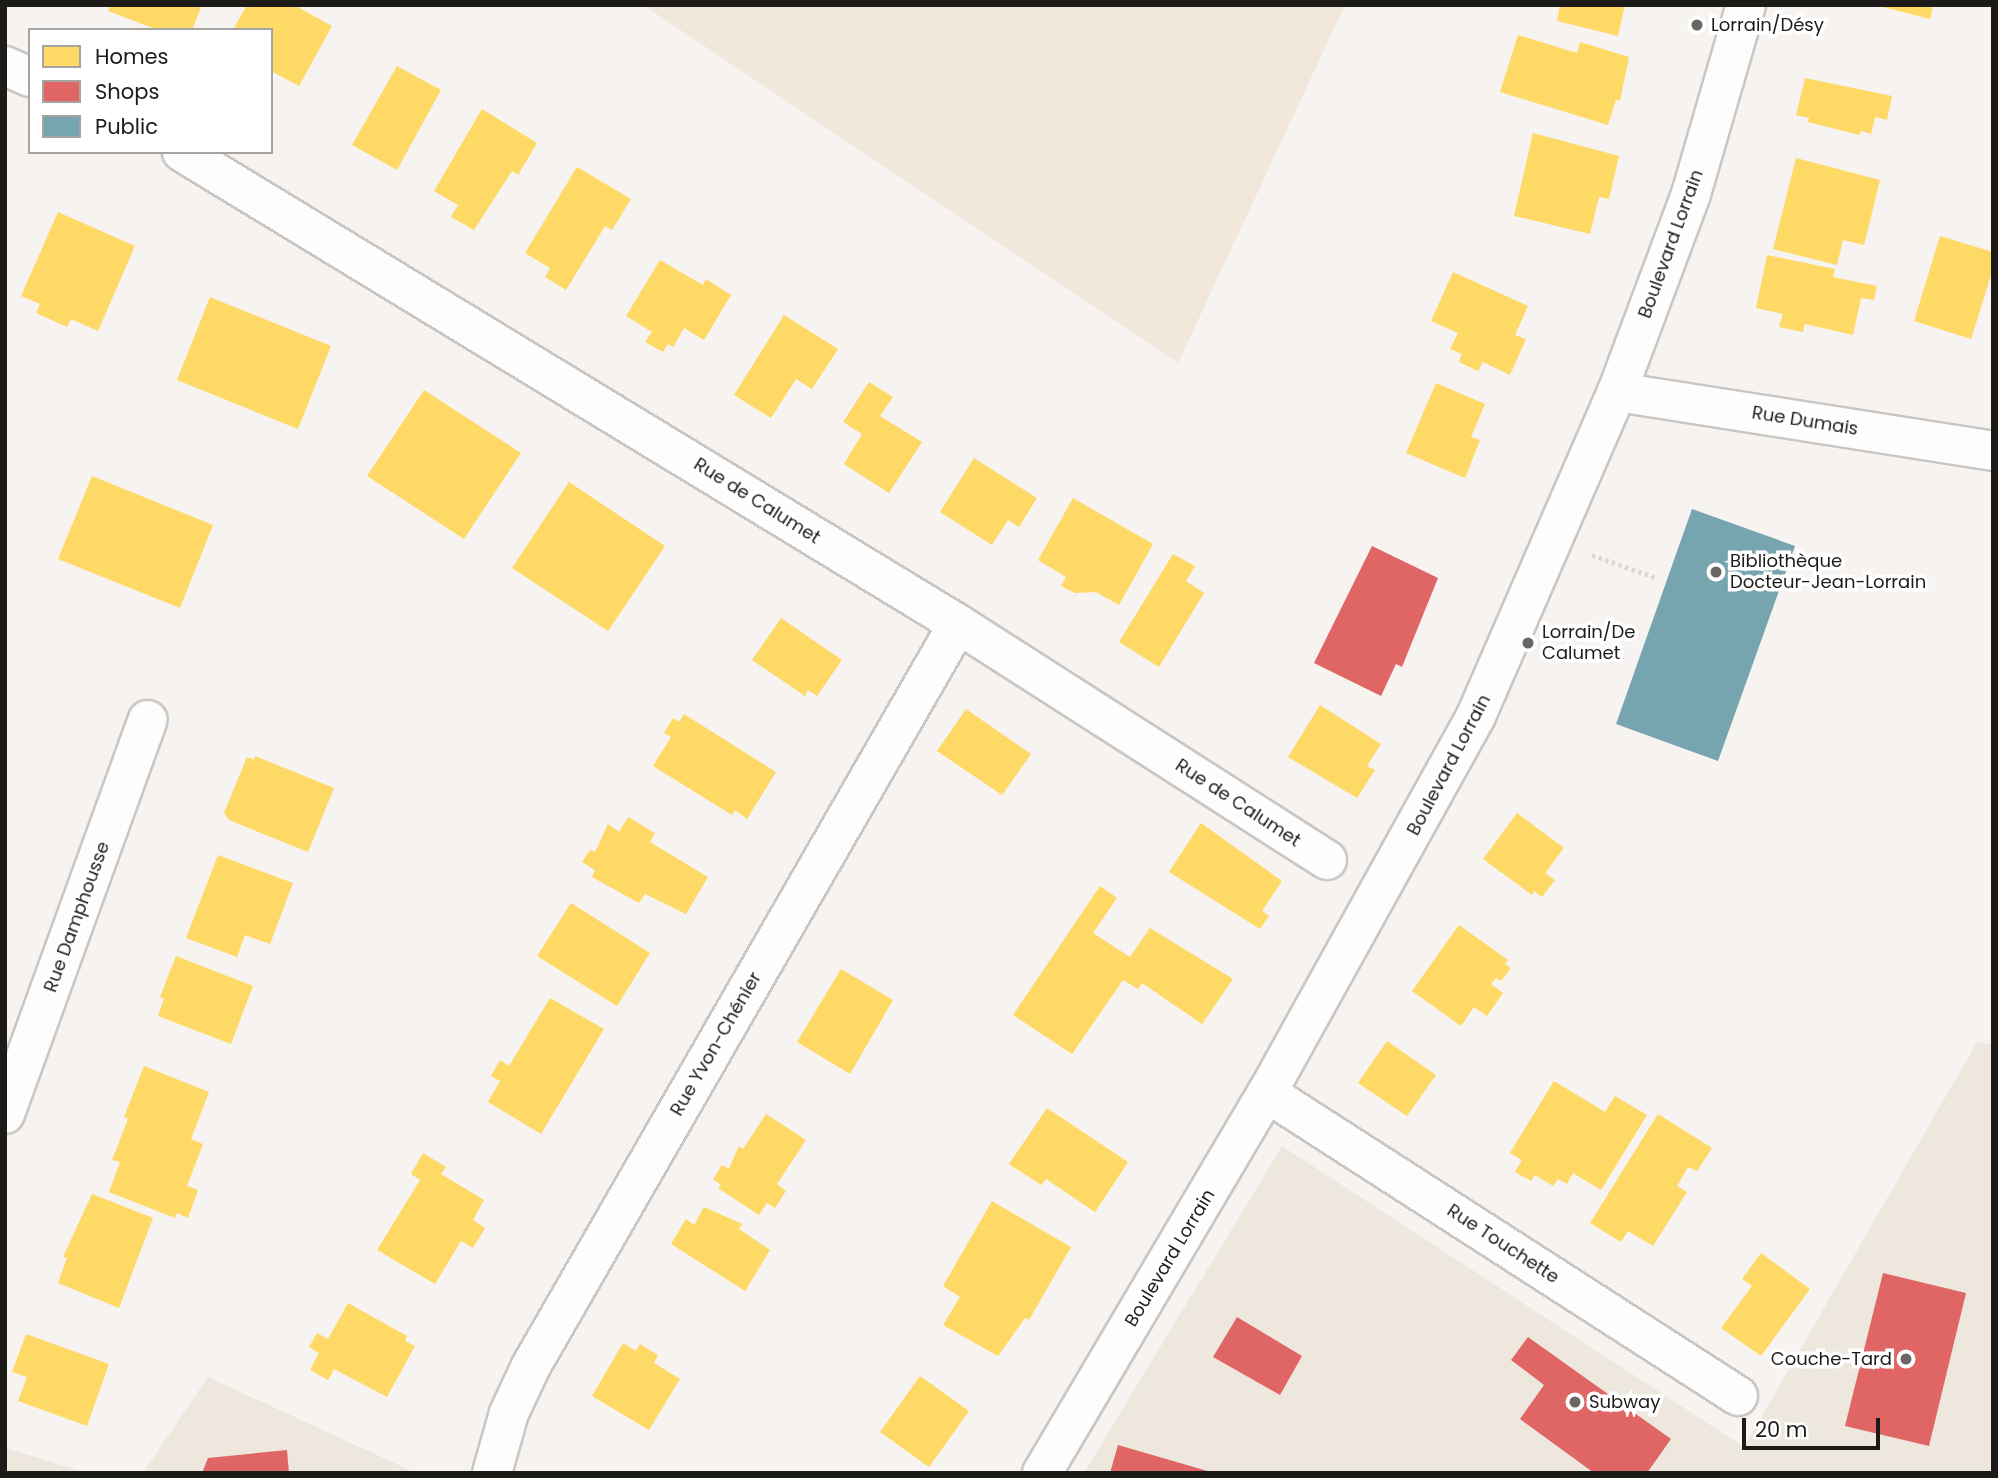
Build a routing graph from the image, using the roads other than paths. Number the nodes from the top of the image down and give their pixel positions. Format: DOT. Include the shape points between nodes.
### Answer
graph roads {
  1 [pos="1746,5"];
  2 [pos="5,66"];
  3 [pos="28,76"];
  4 [pos="185,154"];
  5 [pos="1617,392"];
  6 [pos="1993,451"];
  7 [pos="957,624"];
  8 [pos="148,720"];
  9 [pos="1327,860"];
  10 [pos="1267,1093"];
  11 [pos="5,1114"];
  12 [pos="1738,1396"];
  13 [pos="492,1473"];
  14 [pos="1042,1473"];
  1 -- 5 [label="street, Boulevard Lorrain" via="1691,194"];
  2 -- 3 [label="street"];
  4 -- 7 [label="street, Rue de Calumet"];
  5 -- 6 [label="street, Rue Dumais"];
  5 -- 10 [label="street, Boulevard Lorrain" via="1476,716"];
  7 -- 9 [label="street, Rue de Calumet"];
  7 -- 13 [label="street, Rue Yvon-Chénier" via="531,1366 509,1413"];
  8 -- 11 [label="street, Rue Damphousse"];
  10 -- 12 [label="street, Rue Touchette"];
  10 -- 14 [label="street, Boulevard Lorrain"];
}
